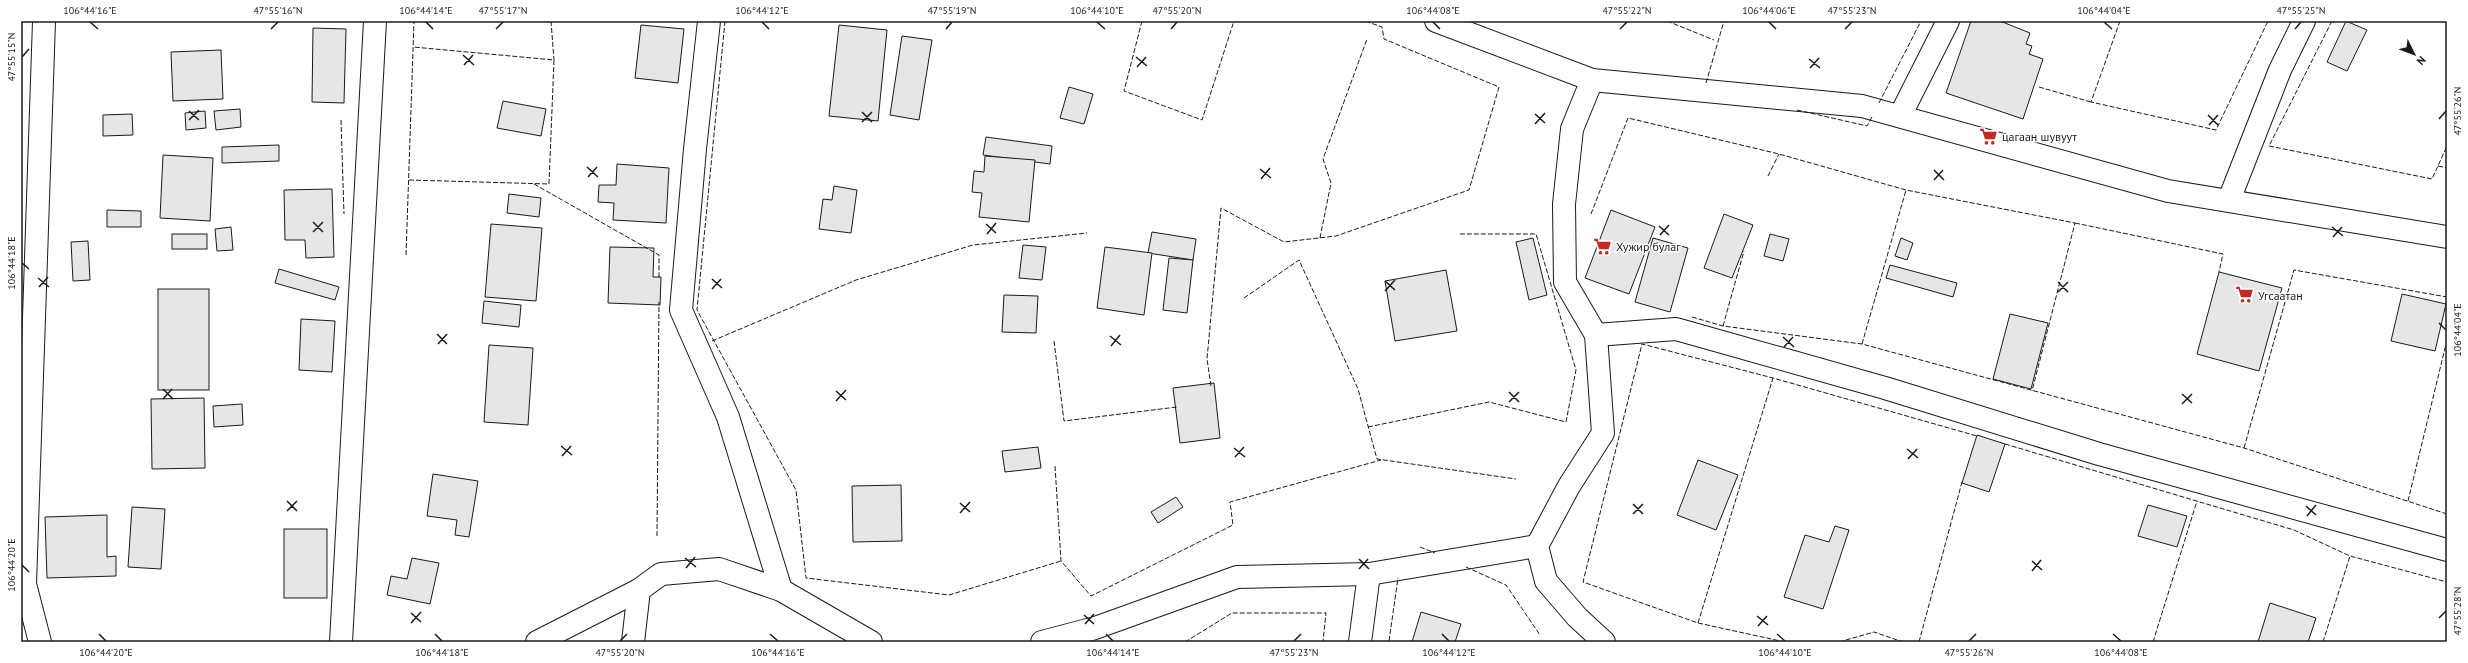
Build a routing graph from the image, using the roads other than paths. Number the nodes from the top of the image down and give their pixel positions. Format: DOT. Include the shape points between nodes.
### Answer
graph roads {
  1 [pos="44,21"];
  2 [pos="375,21"];
  3 [pos="709,21"];
  4 [pos="1436,21"];
  5 [pos="1948,21"];
  6 [pos="2304,21"];
  7 [pos="1488,31"];
  8 [pos="1592,80"];
  9 [pos="1900,116"];
  10 [pos="2229,200"];
  11 [pos="2447,237"];
  12 [pos="1596,335"];
  13 [pos="1537,546"];
  14 [pos="2447,550"];
  15 [pos="1369,574"];
  16 [pos="639,590"];
  17 [pos="781,590"];
  18 [pos="40,642"];
  19 [pos="341,642"];
  20 [pos="537,642"];
  21 [pos="633,642"];
  22 [pos="871,642"];
  23 [pos="1042,642"];
  24 [pos="1360,642"];
  25 [pos="1604,642"];
  1 -- 18 [label="street" via="25,584"];
  2 -- 19 [label="street"];
  3 -- 17 [label="street" via="694,149 681,310 728,417"];
  4 -- 7 [label="street"];
  5 -- 9 [label="street"];
  6 -- 10 [label="street" via="2280,70"];
  7 -- 8 [label="street"];
  8 -- 9 [label="street" via="1862,106"];
  8 -- 12 [label="street" via="1572,129 1564,204 1564,282"];
  9 -- 10 [label="street" via="2168,191"];
  10 -- 11 [label="street"];
  12 -- 13 [label="street" via="1603,433 1569,486"];
  12 -- 14 [label="street" via="1676,329 1878,386 2107,456"];
  13 -- 15 [label="street"];
  13 -- 25 [label="street" via="1546,581 1577,617"];
  15 -- 23 [label="street" via="1237,577 1095,628"];
  15 -- 24 [label="street"];
  16 -- 17 [label="street" via="661,574 719,569"];
  16 -- 20 [label="street"];
  16 -- 21 [label="street"];
  17 -- 22 [label="street"];
}
